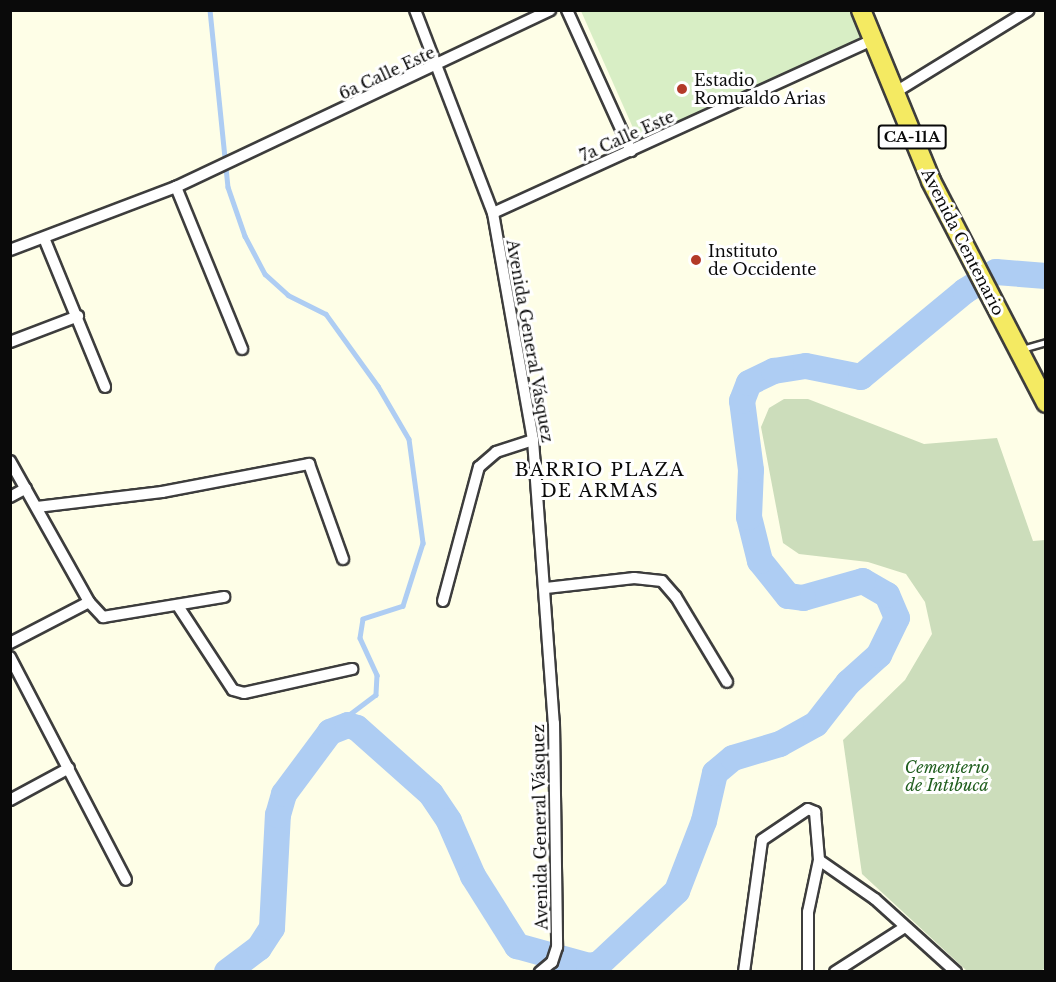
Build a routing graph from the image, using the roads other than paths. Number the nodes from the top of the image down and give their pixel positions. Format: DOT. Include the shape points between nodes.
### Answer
graph roads {
  1 [pos="415,10"];
  2 [pos="550,10"];
  3 [pos="567,10"];
  4 [pos="861,10"];
  5 [pos="1029,10"];
  6 [pos="872,40"];
  7 [pos="436,67"];
  8 [pos="894,93"];
  9 [pos="631,151"];
  10 [pos="176,187"];
  11 [pos="493,213"];
  12 [pos="44,238"];
  13 [pos="10,250"];
  14 [pos="78,316"];
  15 [pos="10,342"];
  16 [pos="1046,342"];
  17 [pos="242,349"];
  18 [pos="1018,350"];
  19 [pos="105,387"];
  20 [pos="1046,403"];
  21 [pos="533,440"];
  22 [pos="10,461"];
  23 [pos="26,488"];
  24 [pos="10,497"];
  25 [pos="37,507"];
  26 [pos="343,560"];
  27 [pos="546,588"];
  28 [pos="224,597"];
  29 [pos="89,602"];
  30 [pos="443,602"];
  31 [pos="178,606"];
  32 [pos="10,643"];
  33 [pos="10,657"];
  34 [pos="352,669"];
  35 [pos="727,682"];
  36 [pos="69,768"];
  37 [pos="10,800"];
  38 [pos="819,860"];
  39 [pos="126,880"];
  40 [pos="905,927"];
  41 [pos="948,969"];
  42 [pos="540,972"];
  43 [pos="744,972"];
  44 [pos="808,972"];
  45 [pos="835,972"];
  1 -- 7 [label="street, Avenida General Vásquez"];
  2 -- 7 [label="street, 6a Calle Este"];
  3 -- 9 [label="street"];
  4 -- 6 [label="main road, Avenida Centenario / CA-11A"];
  5 -- 8 [label="street"];
  6 -- 8 [label="main road, Avenida Centenario / CA-11A"];
  6 -- 9 [label="street, 7a Calle Este"];
  7 -- 10 [label="street, 6a Calle Este"];
  7 -- 11 [label="street, Avenida General Vásquez"];
  8 -- 18 [label="main road, Avenida Centenario / CA-11A" via="931,181"];
  9 -- 11 [label="street, 7a Calle Este"];
  10 -- 12 [label="street, 6a Calle Este"];
  10 -- 17 [label="street"];
  11 -- 21 [label="street, Avenida General Vásquez"];
  12 -- 13 [label="street, 6a Calle Este"];
  12 -- 14 [label="street"];
  14 -- 15 [label="street"];
  14 -- 19 [label="street"];
  16 -- 18 [label="lane"];
  18 -- 20 [label="main road, Avenida Centenario / CA-11A"];
  21 -- 27 [label="street, Avenida General Vásquez"];
  21 -- 30 [label="street" via="496,452 479,466"];
  22 -- 23 [label="street"];
  23 -- 24 [label="street"];
  23 -- 25 [label="street"];
  25 -- 26 [label="street" via="162,492 309,464"];
  25 -- 29 [label="street"];
  27 -- 35 [label="street" via="634,578 662,581 676,597"];
  27 -- 42 [label="street, Avenida General Vásquez" via="554,723 557,947 552,962"];
  28 -- 31 [label="street"];
  29 -- 31 [label="street" via="108,618"];
  29 -- 32 [label="street"];
  31 -- 34 [label="street" via="232,690 244,693"];
  33 -- 36 [label="street"];
  36 -- 37 [label="street"];
  36 -- 39 [label="street"];
  38 -- 40 [label="street" via="875,899"];
  38 -- 43 [label="street" via="812,810 762,840"];
  38 -- 44 [label="street" via="808,912"];
  40 -- 41 [label="street"];
  40 -- 45 [label="street"];
}
